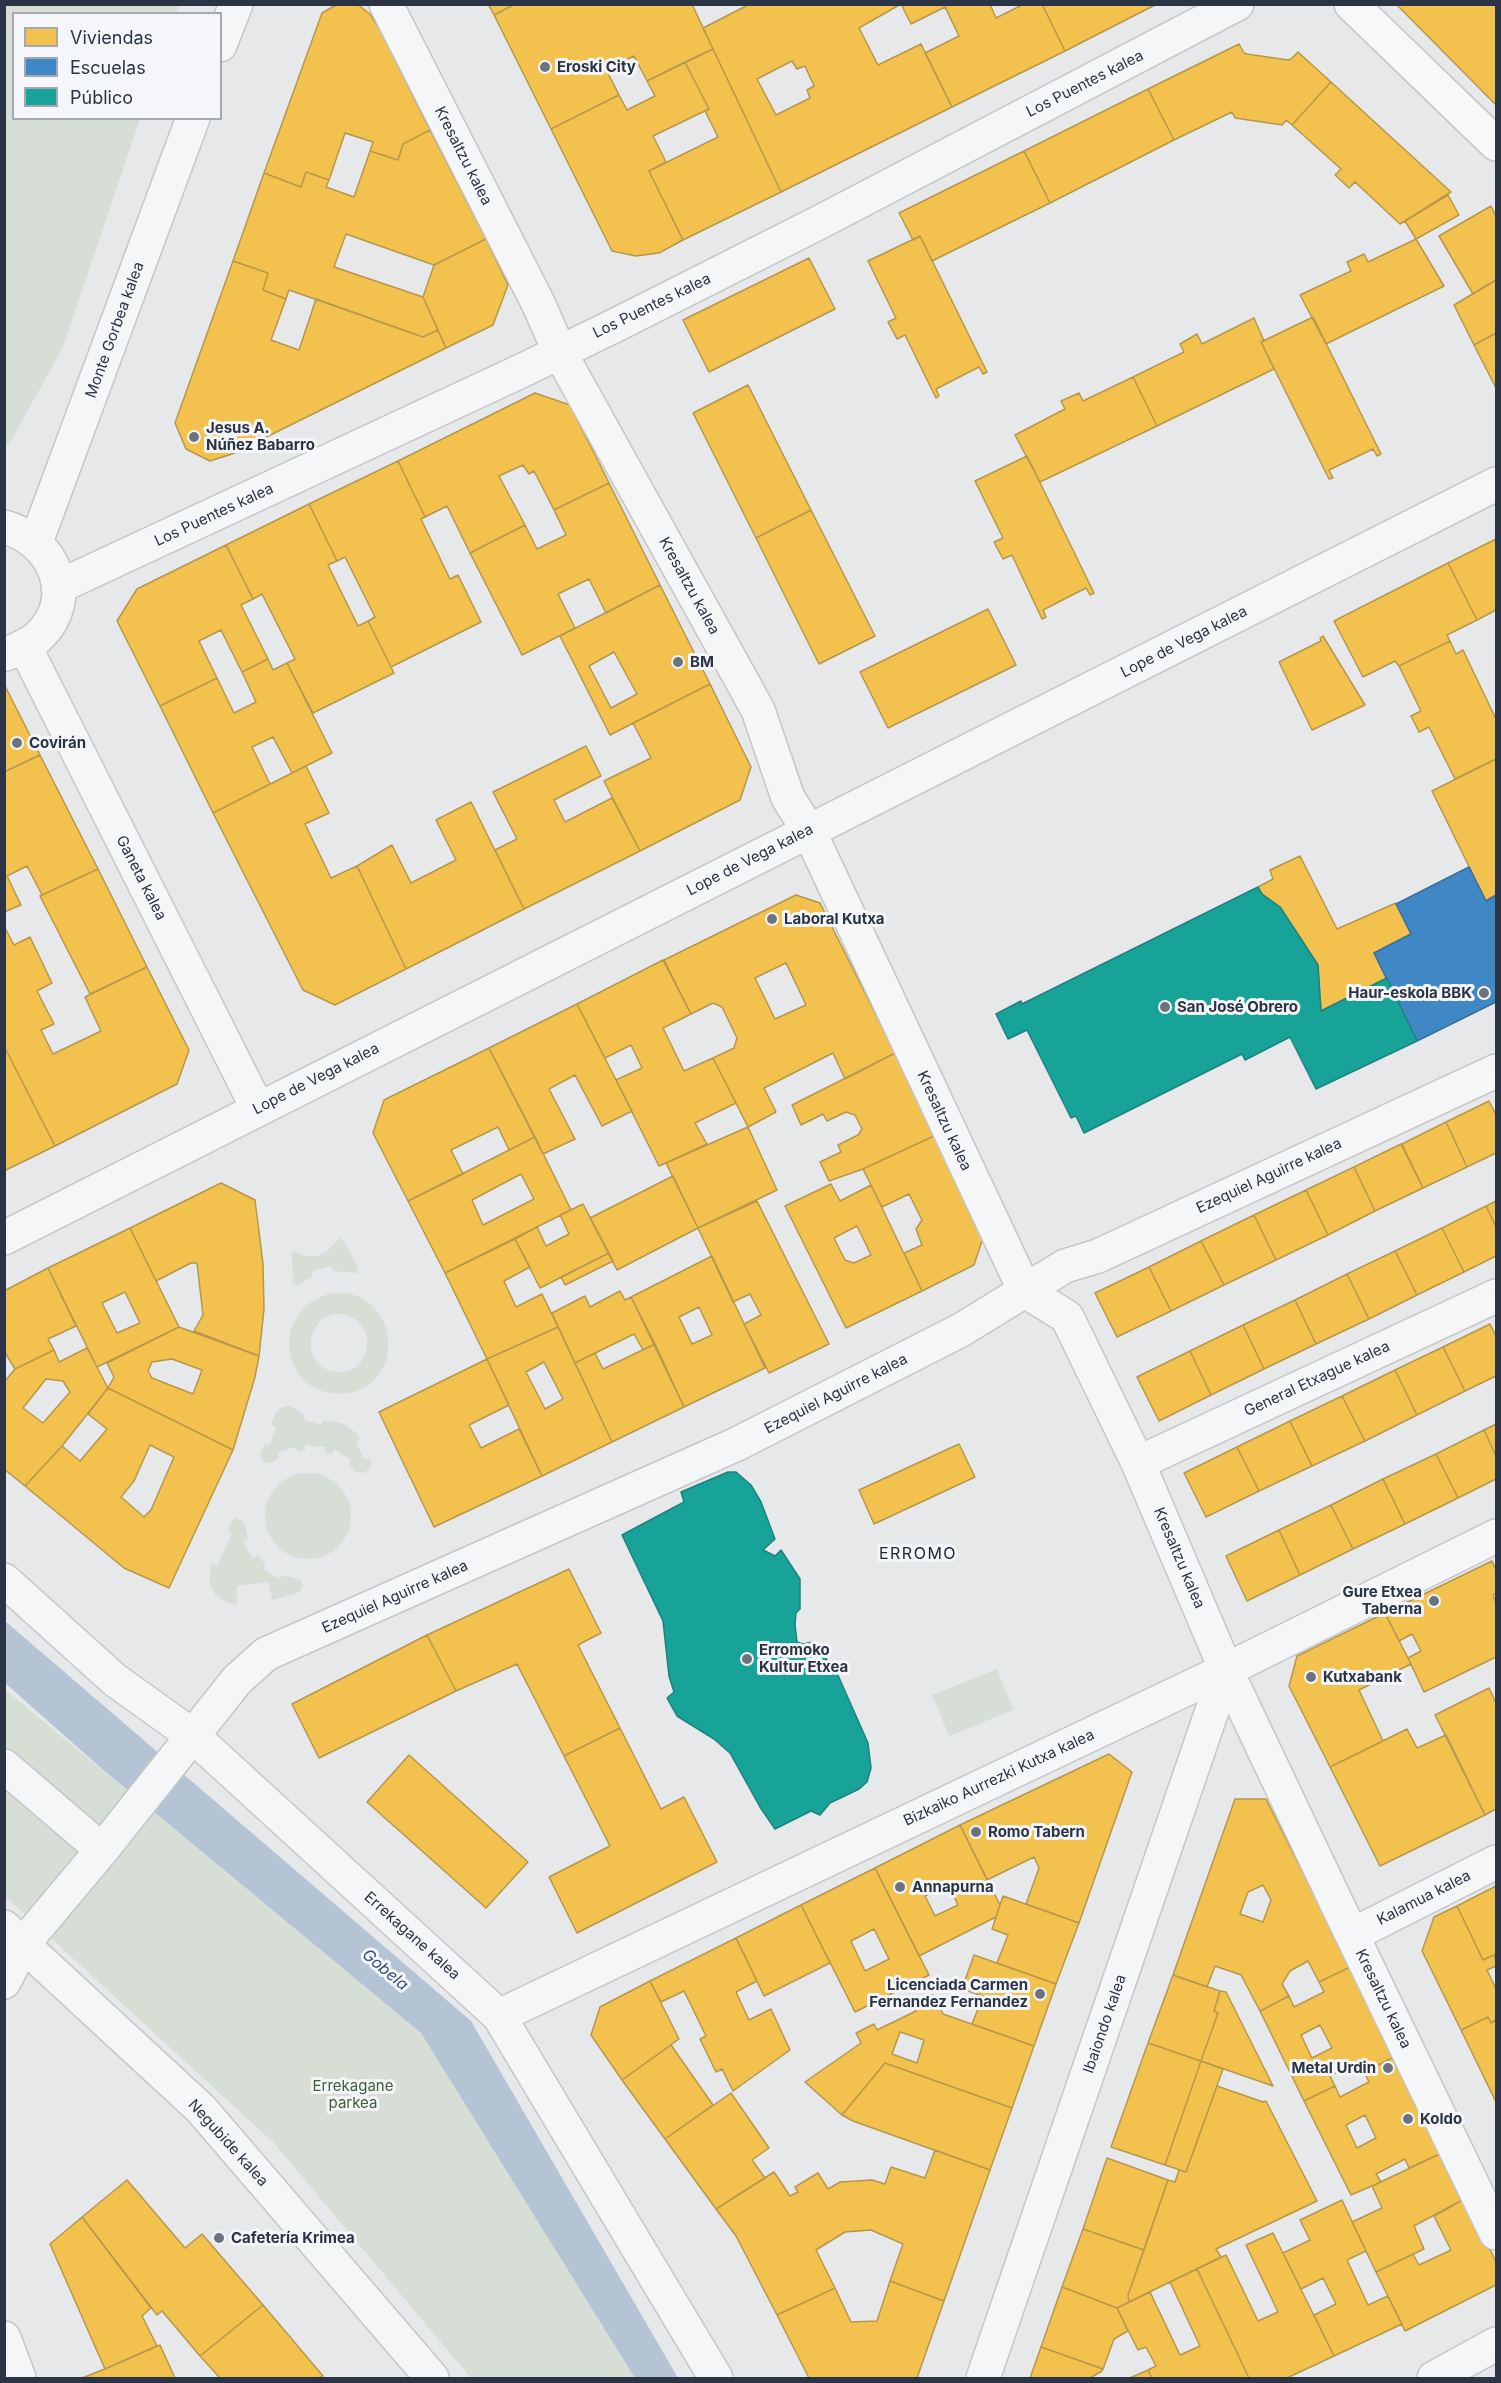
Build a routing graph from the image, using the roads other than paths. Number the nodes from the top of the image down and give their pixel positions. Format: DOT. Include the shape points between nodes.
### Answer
graph roads {
  1 [pos="236,4"];
  2 [pos="387,4"];
  3 [pos="1237,4"];
  4 [pos="1351,4"];
  5 [pos="222,40"];
  6 [pos="192,120"];
  7 [pos="1497,144"];
  8 [pos="559,351"];
  9 [pos="1497,484"];
  10 [pos="4,528"];
  11 [pos="36,542"];
  12 [pos="58,587"];
  13 [pos="15,650"];
  14 [pos="809,831"];
  15 [pos="1497,1071"];
  16 [pos="258,1109"];
  17 [pos="4,1238"];
  18 [pos="1025,1291"];
  19 [pos="1497,1296"];
  20 [pos="1138,1463"];
  21 [pos="1497,1536"];
  22 [pos="4,1580"];
  23 [pos="1226,1670"];
  24 [pos="193,1736"];
  25 [pos="4,1766"];
  26 [pos="109,1842"];
  27 [pos="1497,1862"];
  28 [pos="14,1935"];
  29 [pos="1352,1935"];
  30 [pos="4,1982"];
  31 [pos="499,2016"];
  32 [pos="1497,2233"];
  33 [pos="4,2338"];
  34 [pos="1497,2344"];
  35 [pos="19,2379"];
  36 [pos="432,2379"];
  37 [pos="716,2379"];
  38 [pos="983,2379"];
  39 [pos="1434,2379"];
  1 -- 5 [label="street"];
  2 -- 8 [label="street, Kresaltzu kalea"];
  3 -- 8 [label="street, Los Puentes kalea" via="812,226"];
  4 -- 7 [label="street"];
  6 -- 11 [label="street, Monte Gorbea kalea"];
  8 -- 12 [label="street, Los Puentes kalea"];
  8 -- 14 [label="street, Kresaltzu kalea" via="758,710 788,798"];
  9 -- 14 [label="street, Lope de Vega kalea"];
  10 -- 11 [label="street" via="20,531"];
  11 -- 12 [label="street" via="55,570"];
  12 -- 13 [label="street" via="50,622 40,636"];
  13 -- 16 [label="street, Ganeta kalea"];
  14 -- 16 [label="street, Lope de Vega kalea"];
  14 -- 18 [label="street, Kresaltzu kalea"];
  15 -- 18 [label="street, Ezequiel Aguirre kalea" via="1098,1256 1065,1266"];
  16 -- 17 [label="street, Lope de Vega kalea"];
  18 -- 20 [label="street, Kresaltzu kalea" via="1067,1317"];
  18 -- 24 [label="street, Ezequiel Aguirre kalea" via="961,1330 729,1448 266,1654 237,1680"];
  19 -- 20 [label="street, General Etxague kalea"];
  20 -- 23 [label="street, Kresaltzu kalea"];
  21 -- 23 [label="street, Bizkaiko Aurrezki Kutxa kalea"];
  22 -- 24 [label="street, Errekagane kalea" via="115,1680"];
  23 -- 29 [label="street, Kresaltzu kalea"];
  23 -- 31 [label="street, Bizkaiko Aurrezki Kutxa kalea"];
  23 -- 38 [label="street, Ibaiondo kalea"];
  24 -- 26 [label="street, Ezequiel Aguirre kalea"];
  24 -- 31 [label="street, Errekagane kalea"];
  25 -- 26 [label="street"];
  26 -- 28 [label="street"];
  27 -- 29 [label="street, Kalamua kalea"];
  28 -- 30 [label="street"];
  28 -- 36 [label="street, Negubide kalea" via="201,2109"];
  29 -- 32 [label="street, Kresaltzu kalea"];
  31 -- 37 [label="street, Errekagane kalea"];
  33 -- 35 [label="street"];
  34 -- 39 [label="street"];
}
